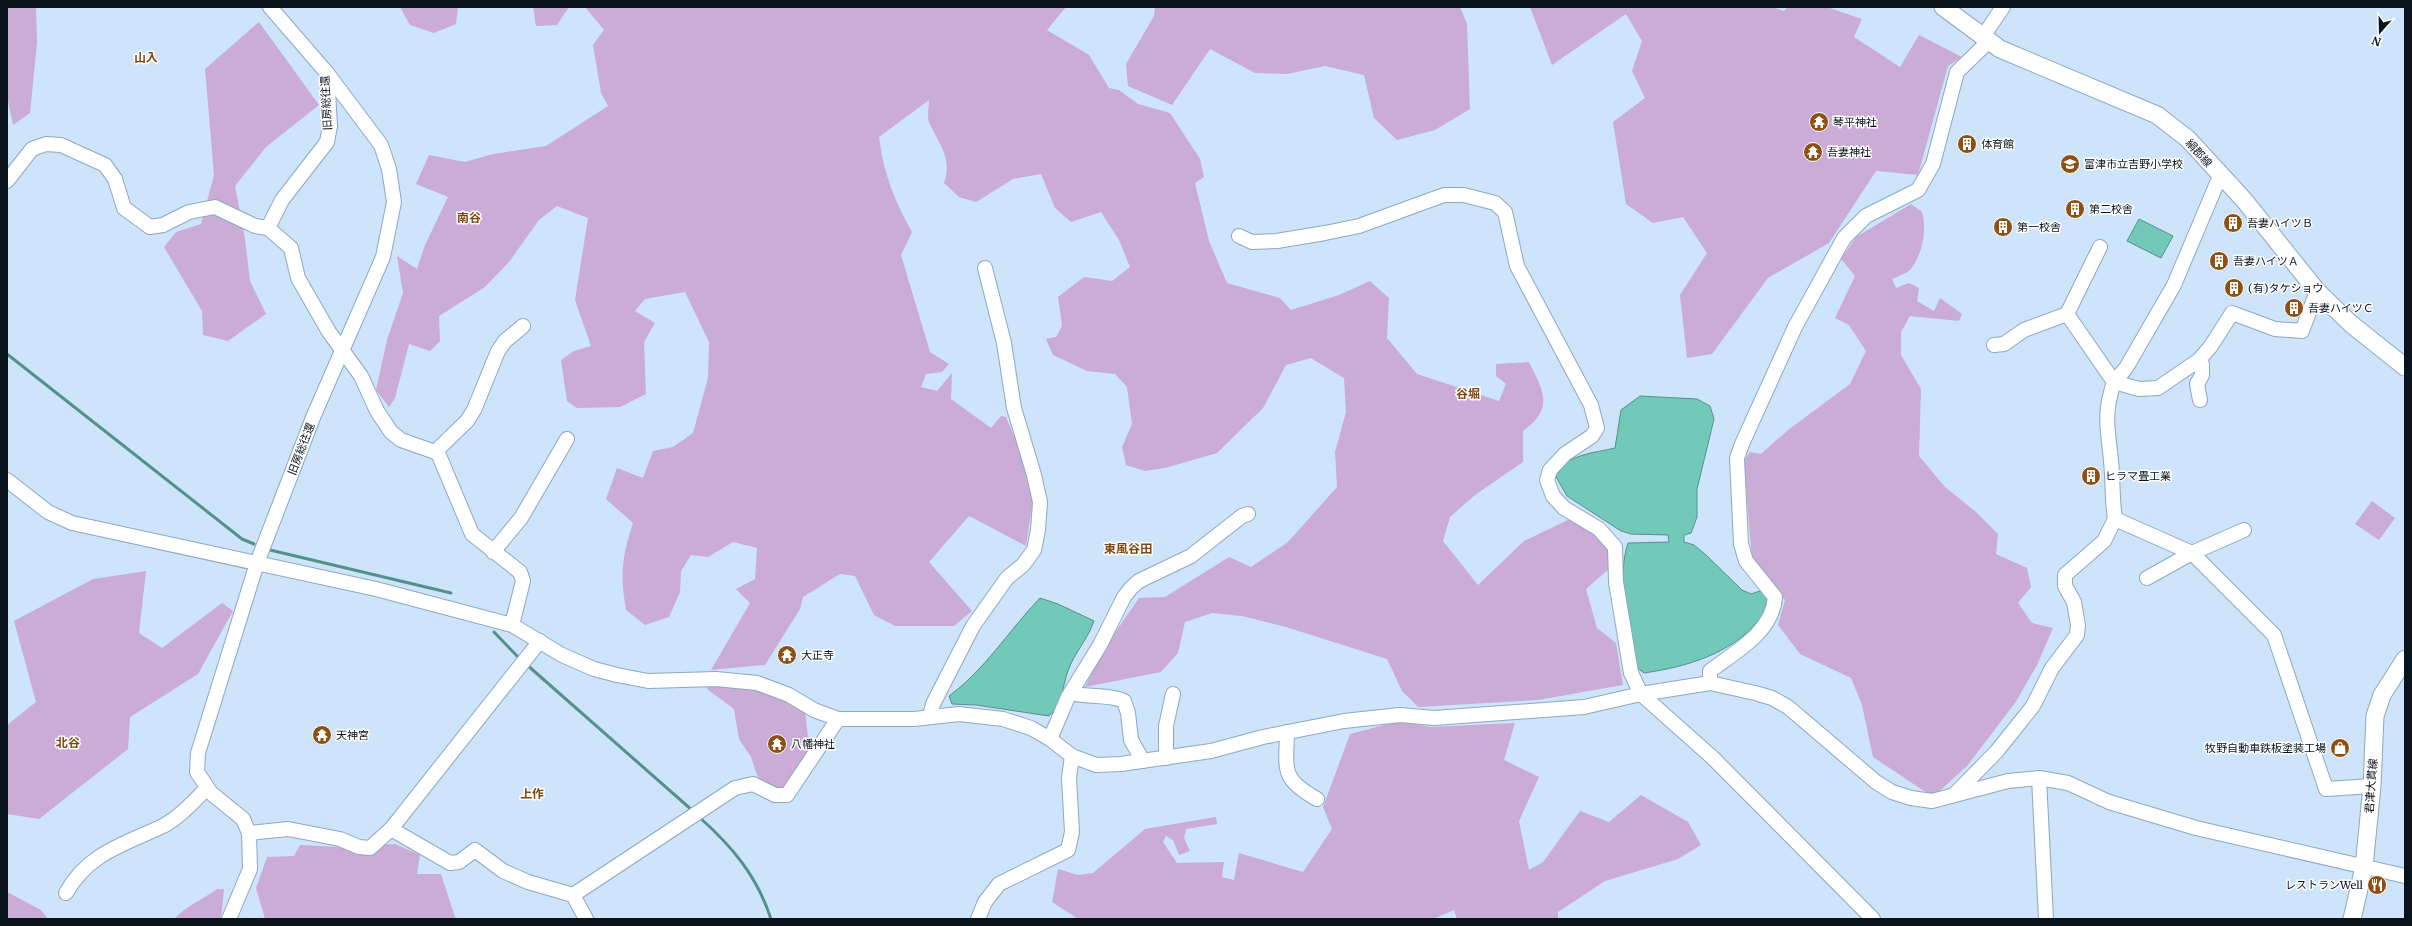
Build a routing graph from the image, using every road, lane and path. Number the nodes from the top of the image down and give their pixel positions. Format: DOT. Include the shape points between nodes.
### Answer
graph roads {
  1 [pos="270,7"];
  2 [pos="1943,7"];
  3 [pos="2003,7"];
  4 [pos="1985,40"];
  5 [pos="327,73"];
  6 [pos="2220,176"];
  7 [pos="7,181"];
  8 [pos="268,228"];
  9 [pos="1239,236"];
  10 [pos="2100,247"];
  11 [pos="985,268"];
  12 [pos="2317,291"];
  13 [pos="2067,314"];
  14 [pos="523,326"];
  15 [pos="1994,345"];
  16 [pos="341,351"];
  17 [pos="2198,360"];
  18 [pos="2405,367"];
  19 [pos="2114,382"];
  20 [pos="2200,400"];
  21 [pos="567,439"];
  22 [pos="435,452"];
  23 [pos="7,480"];
  24 [pos="1248,514"];
  25 [pos="2115,519"];
  26 [pos="2244,530"];
  27 [pos="493,552"];
  28 [pos="2192,552"];
  29 [pos="257,563"];
  30 [pos="2146,578"];
  31 [pos="512,625"];
  32 [pos="540,641"];
  33 [pos="2405,659"];
  34 [pos="1710,683"];
  35 [pos="1071,692"];
  36 [pos="1173,694"];
  37 [pos="1641,694"];
  38 [pos="930,716"];
  39 [pos="838,719"];
  40 [pos="1287,732"];
  41 [pos="1050,739"];
  42 [pos="1072,756"];
  43 [pos="1166,758"];
  44 [pos="1143,761"];
  45 [pos="2039,778"];
  46 [pos="2372,786"];
  47 [pos="207,788"];
  48 [pos="1954,795"];
  49 [pos="1317,799"];
  50 [pos="390,829"];
  51 [pos="249,832"];
  52 [pos="2364,867"];
  53 [pos="2405,876"];
  54 [pos="66,893"];
  55 [pos="573,895"];
  56 [pos="229,919"];
  57 [pos="586,919"];
  58 [pos="978,919"];
  59 [pos="1873,919"];
  60 [pos="2046,919"];
  61 [pos="2352,919"];
  1 -- 5 [label="street, 旧房総往還"];
  2 -- 4 [label="main road, 絹郡線"];
  3 -- 4 [label="street"];
  4 -- 6 [label="main road, 絹郡線" via="2000,50 2157,115 2188,139"];
  4 -- 34 [label="street" via="1957,72 1933,164 1918,190 1866,216 1844,238 1795,327 1742,444 1737,458 1741,544 1746,561 1775,597 1774,605 1763,629 1710,671"];
  5 -- 8 [label="street, 旧房総往還" via="330,126 327,142 282,200"];
  5 -- 16 [label="street, 旧房総往還" via="380,145 389,169 394,202 383,257"];
  6 -- 12 [label="main road, 絹郡線" via="2244,200"];
  6 -- 19 [label="street" via="2174,284 2126,368"];
  7 -- 8 [label="street" via="32,148 46,144 61,145 104,165 115,179 124,208 150,227 189,212 215,207 255,226"];
  8 -- 16 [label="street" via="290,248 298,278"];
  9 -- 37 [label="street" via="1252,242 1277,241 1352,228 1444,195 1464,195 1495,203 1505,212 1517,266 1591,405 1597,428 1592,436 1565,454 1550,470 1547,480 1553,496 1564,508 1599,529 1615,547 1616,582 1631,673"];
  10 -- 13 [label="street"];
  11 -- 38 [label="street" via="1004,343 1014,408 1040,502 1038,530 1034,550 1023,565 1007,578 973,626 932,704"];
  12 -- 17 [label="street" via="2302,331 2275,329 2232,312 2211,346"];
  12 -- 18 [label="main road, 絹郡線" via="2351,324"];
  13 -- 15 [label="street" via="2024,330 2004,344"];
  13 -- 19 [label="street"];
  14 -- 22 [label="street" via="505,341 498,351 467,421"];
  16 -- 22 [label="street" via="361,376 377,412 391,432 400,440"];
  16 -- 29 [label="street, 旧房総往還"];
  17 -- 19 [label="street" via="2158,388 2139,389"];
  17 -- 20 [label="street" via="2202,364 2202,375 2197,384"];
  19 -- 25 [label="street" via="2107,410 2106,431"];
  21 -- 27 [label="street" via="521,518"];
  22 -- 27 [label="street" via="443,461 472,534"];
  23 -- 29 [label="street" via="48,512 72,523"];
  24 -- 35 [label="street" via="1191,556 1139,581 1131,588"];
  25 -- 28 [label="street"];
  25 -- 48 [label="street" via="2104,541 2065,575 2065,586 2074,602 2078,635 2052,668 2033,706 1997,751"];
  26 -- 28 [label="street"];
  27 -- 31 [label="street" via="520,572 523,581"];
  28 -- 30 [label="street"];
  28 -- 46 [label="street" via="2274,635 2326,789"];
  29 -- 31 [label="street" via="389,592"];
  29 -- 47 [label="street, 旧房総往還" via="198,753 197,772"];
  31 -- 32 [label="street"];
  32 -- 39 [label="street" via="562,655 594,668 648,681 716,679 757,683 789,695 814,710"];
  32 -- 50 [label="street"];
  33 -- 46 [label="main road, 君津大貫線" via="2382,695 2375,716"];
  34 -- 37 [label="street"];
  34 -- 48 [label="street" via="1772,698 1788,707 1820,732 1843,756 1892,792 1932,801"];
  35 -- 41 [label="street"];
  35 -- 44 [label="street" via="1085,697 1108,697 1124,702 1131,740"];
  36 -- 43 [label="street" via="1166,726"];
  37 -- 40 [label="street" via="1584,707 1434,718 1400,715 1344,721"];
  37 -- 59 [label="street" via="1713,758"];
  38 -- 39 [label="street" via="907,719"];
  38 -- 41 [label="street" via="959,714 1003,719 1031,728"];
  39 -- 55 [label="street" via="787,795 774,795 753,784 735,788"];
  40 -- 43 [label="street" via="1212,751"];
  40 -- 49 [label="street" via="1287,769 1291,779 1297,788"];
  41 -- 42 [label="street"];
  42 -- 44 [label="street" via="1096,765"];
  42 -- 58 [label="street" via="1069,778 1072,832 1068,850 999,884 985,902"];
  43 -- 44 [label="street"];
  45 -- 48 [label="street" via="2008,781"];
  45 -- 52 [label="street" via="2068,784 2109,802 2196,828"];
  45 -- 60 [label="street"];
  46 -- 52 [label="main road, 君津大貫線"];
  47 -- 51 [label="street, 旧房総往還" via="243,819"];
  47 -- 54 [label="street" via="187,808 164,825 126,841 98,857 81,870"];
  50 -- 51 [label="street" via="370,848 288,829"];
  50 -- 55 [label="street" via="450,863 459,862 475,850 503,870 528,882"];
  51 -- 56 [label="street" via="250,869"];
  52 -- 53 [label="street"];
  52 -- 61 [label="main road, 君津大貫線"];
  55 -- 57 [label="street"];
}
